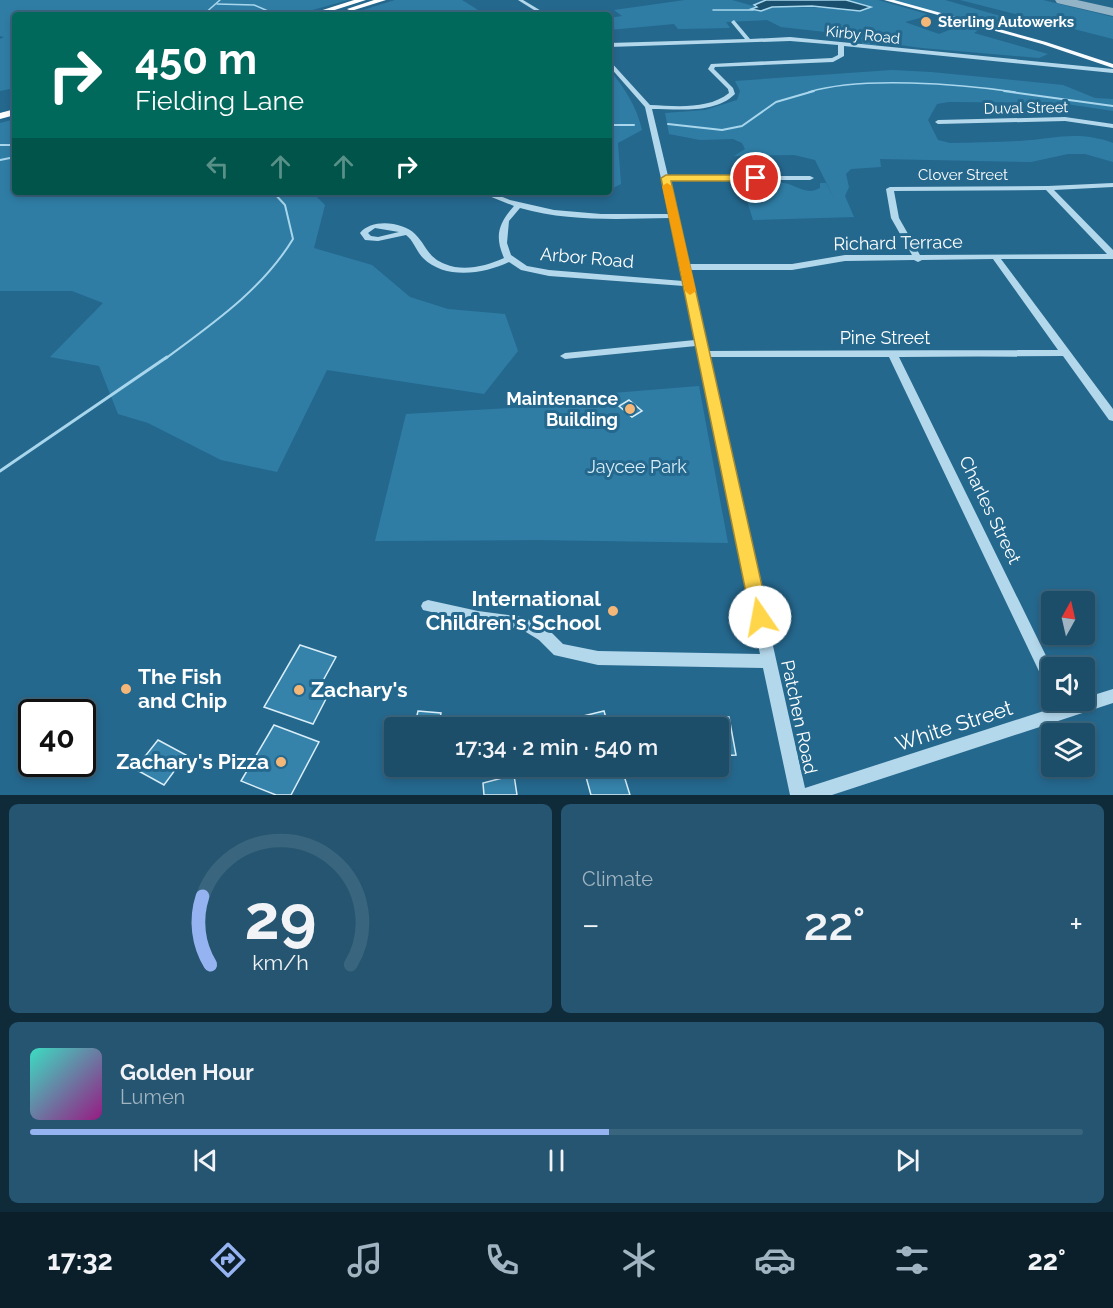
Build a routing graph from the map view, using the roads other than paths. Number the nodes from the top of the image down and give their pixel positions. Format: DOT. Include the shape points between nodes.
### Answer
graph roads {
  1 [pos="362,0"];
  2 [pos="382,0"];
  3 [pos="520,0"];
  4 [pos="887,0"];
  5 [pos="321,12"];
  6 [pos="343,12"];
  7 [pos="541,12"];
  8 [pos="734,22"];
  9 [pos="748,39"];
  10 [pos="612,45"];
  11 [pos="842,45"];
  12 [pos="612,65"];
  13 [pos="1113,66"];
  14 [pos="1113,71"];
  15 [pos="648,107"];
  16 [pos="938,122"];
  17 [pos="1113,126"];
  18 [pos="666,178"];
  19 [pos="810,178"];
  20 [pos="1113,185"];
  21 [pos="1048,188"];
  22 [pos="490,195"];
  23 [pos="518,206"];
  24 [pos="674,216"];
  25 [pos="408,232"];
  26 [pos="1113,256"];
  27 [pos="510,258"];
  28 [pos="996,258"];
  29 [pos="918,259"];
  30 [pos="685,267"];
  31 [pos="689,284"];
  32 [pos="702,342"];
  33 [pos="1065,353"];
  34 [pos="704,354"];
  35 [pos="892,354"];
  36 [pos="566,356"];
  37 [pos="1113,417"];
  38 [pos="428,606"];
  39 [pos="1041,660"];
  40 [pos="770,661"];
  41 [pos="1113,696"];
  42 [pos="1095,700"];
  43 [pos="1049,711"];
  44 [pos="798,795"];
  45 [pos="807,795"];
  1 -- 5 [label="highway"];
  2 -- 6 [label="highway"];
  3 -- 7 [label="street"];
  4 -- 13 [label="main road"];
  8 -- 9 [label="street"];
  9 -- 10 [label="street, Kirby Road"];
  9 -- 11 [label="street, Kirby Road"];
  11 -- 14 [label="street, Kirby Road"];
  11 -- 15 [label="street" via="841,56 833,60 713,65 711,69 731,88 728,99 702,105"];
  12 -- 15 [label="street, Patchen Road"];
  15 -- 18 [label="street, Patchen Road"];
  16 -- 17 [label="street, Duval Street" via="1065,119"];
  18 -- 19 [label="street"];
  18 -- 24 [label="street, Patchen Road"];
  20 -- 21 [label="street, Clover Street"];
  21 -- 26 [label="street"];
  21 -- 29 [label="street, Clover Street" via="890,189 895,218"];
  22 -- 23 [label="street"];
  23 -- 24 [label="street" via="559,215"];
  23 -- 27 [label="street" via="506,218 503,230 504,248"];
  24 -- 30 [label="street, Patchen Road"];
  25 -- 27 [label="street" via="428,258 446,267 485,268"];
  26 -- 28 [label="street, Richard Terrace"];
  27 -- 31 [label="street, Arbor Road" via="524,268 540,272"];
  28 -- 29 [label="street, Richard Terrace"];
  28 -- 33 [label="street"];
  29 -- 30 [label="street, Richard Terrace" via="845,258 792,267"];
  30 -- 31 [label="street, Patchen Road"];
  31 -- 32 [label="street, Patchen Road"];
  32 -- 34 [label="street, Patchen Road"];
  32 -- 36 [label="street"];
  33 -- 35 [label="street, Pine Street"];
  33 -- 37 [label="street"];
  34 -- 35 [label="street, Pine Street"];
  34 -- 40 [label="street, Patchen Road"];
  35 -- 39 [label="street, Charles Street"];
  38 -- 40 [label="street" via="523,623 560,650 598,658"];
  40 -- 44 [label="street, Patchen Road"];
  41 -- 42 [label="street, White Street"];
  43 -- 45 [label="street, White Street"];
}
